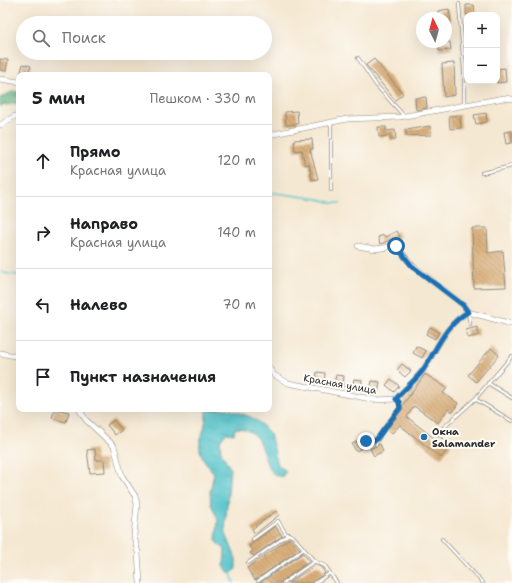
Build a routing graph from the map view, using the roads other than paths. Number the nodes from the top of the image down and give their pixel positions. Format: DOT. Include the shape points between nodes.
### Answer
graph roads {
  1 [pos="459,4"];
  2 [pos="358,58"];
  3 [pos="0,79"];
  4 [pos="16,82"];
  5 [pos="512,99"];
  6 [pos="464,106"];
  7 [pos="16,116"];
  8 [pos="404,116"];
  9 [pos="331,121"];
  10 [pos="0,125"];
  11 [pos="272,134"];
  12 [pos="512,166"];
  13 [pos="482,173"];
  14 [pos="331,190"];
  15 [pos="358,246"];
  16 [pos="468,312"];
  17 [pos="470,324"];
  18 [pos="512,324"];
  19 [pos="0,353"];
  20 [pos="16,356"];
  21 [pos="512,356"];
  22 [pos="272,372"];
  23 [pos="488,383"];
  24 [pos="512,398"];
  25 [pos="396,399"];
  26 [pos="475,399"];
  27 [pos="81,412"];
  28 [pos="512,421"];
  29 [pos="440,431"];
  30 [pos="376,440"];
  31 [pos="366,441"];
  32 [pos="376,444"];
  33 [pos="289,534"];
  34 [pos="254,539"];
  35 [pos="442,539"];
  36 [pos="304,549"];
  37 [pos="315,561"];
  38 [pos="248,563"];
  39 [pos="330,573"];
  40 [pos="258,581"];
  41 [pos="140,583"];
  42 [pos="283,583"];
  43 [pos="315,583"];
  44 [pos="337,583"];
  45 [pos="483,583"];
  1 -- 6 [label="lane"];
  2 -- 8 [label="lane" via="376,85"];
  3 -- 4 [label="street"];
  5 -- 6 [label="street" via="504,98"];
  6 -- 8 [label="street"];
  7 -- 10 [label="street"];
  8 -- 9 [label="street"];
  9 -- 11 [label="street"];
  9 -- 14 [label="lane"];
  12 -- 13 [label="lane"];
  15 -- 16 [label="street" via="380,249 396,246 412,266 463,305"];
  16 -- 17 [label="lane"];
  16 -- 18 [label="street"];
  16 -- 25 [label="street" via="459,317 443,335 423,371"];
  19 -- 20 [label="street"];
  21 -- 23 [label="lane"];
  22 -- 25 [label="street, Красная улица" via="288,383 376,400"];
  23 -- 24 [label="lane"];
  23 -- 26 [label="lane"];
  25 -- 30 [label="lane" via="400,408"];
  26 -- 28 [label="lane"];
  26 -- 29 [label="lane"];
  27 -- 41 [label="street" via="114,446 122,476 135,496 137,504 134,536"];
  30 -- 31 [label="lane"];
  30 -- 32 [label="lane"];
  33 -- 34 [label="lane" via="278,521"];
  33 -- 36 [label="lane"];
  33 -- 38 [label="lane"];
  35 -- 45 [label="lane"];
  36 -- 37 [label="lane"];
  36 -- 40 [label="lane"];
  37 -- 39 [label="lane" via="325,566"];
  37 -- 42 [label="lane"];
  39 -- 43 [label="lane"];
  39 -- 44 [label="lane"];
}
